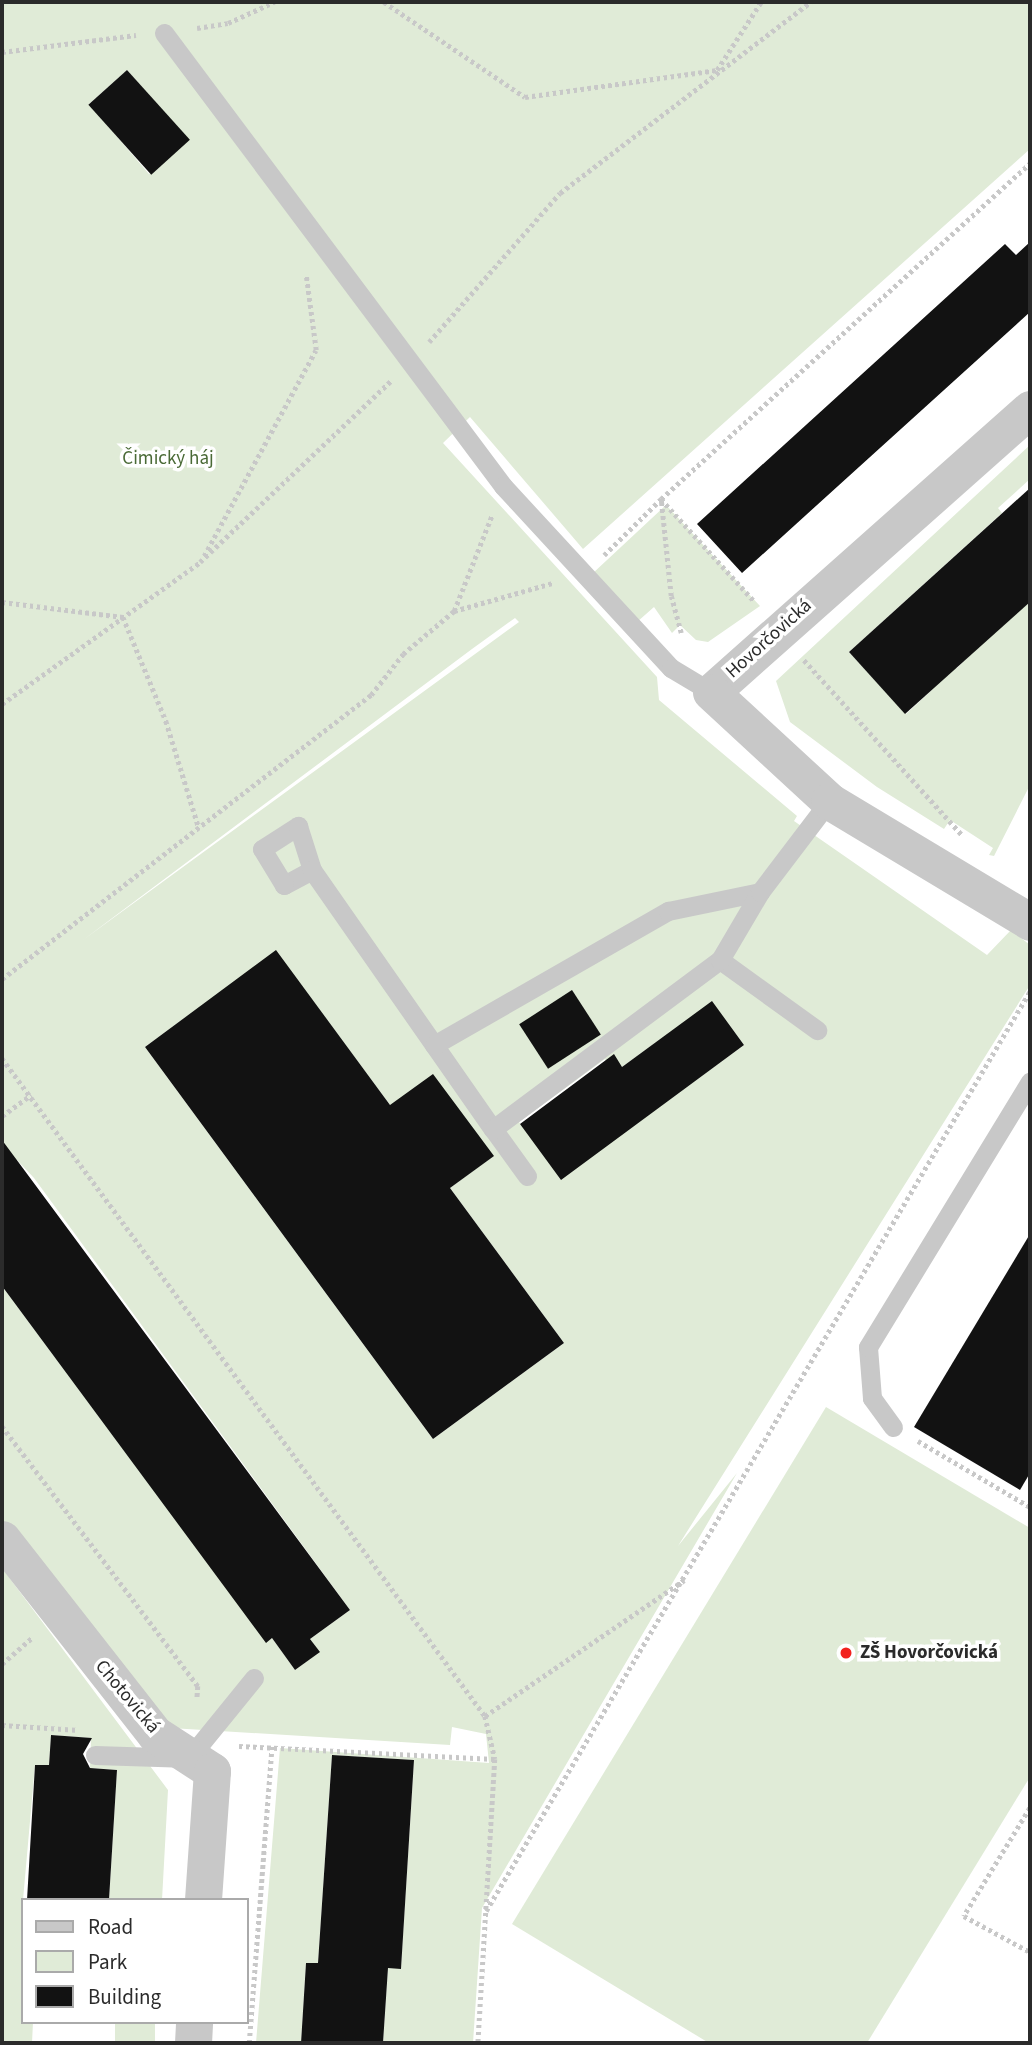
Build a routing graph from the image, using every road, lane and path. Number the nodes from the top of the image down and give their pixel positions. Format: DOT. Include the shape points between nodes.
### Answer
graph roads {
  1 [pos="274,2"];
  2 [pos="384,2"];
  3 [pos="761,2"];
  4 [pos="811,2"];
  5 [pos="164,33"];
  6 [pos="2,52"];
  7 [pos="717,69"];
  8 [pos="1030,163"];
  9 [pos="299,215"];
  10 [pos="411,361"];
  11 [pos="1030,409"];
  12 [pos="503,486"];
  13 [pos="661,499"];
  14 [pos="200,562"];
  15 [pos="585,573"];
  16 [pos="2,602"];
  17 [pos="454,611"];
  18 [pos="123,617"];
  19 [pos="778,630"];
  20 [pos="686,639"];
  21 [pos="711,692"];
  22 [pos="2,704"];
  23 [pos="829,801"];
  24 [pos="198,825"];
  25 [pos="966,839"];
  26 [pos="956,841"];
  27 [pos="966,847"];
  28 [pos="312,870"];
  29 [pos="760,892"];
  30 [pos="1030,922"];
  31 [pos="720,960"];
  32 [pos="2,979"];
  33 [pos="1030,990"];
  34 [pos="817,1030"];
  35 [pos="434,1045"];
  36 [pos="2,1058"];
  37 [pos="1030,1082"];
  38 [pos="31,1095"];
  39 [pos="2,1116"];
  40 [pos="493,1129"];
  41 [pos="527,1176"];
  42 [pos="2,1426"];
  43 [pos="892,1427"];
  44 [pos="1030,1507"];
  45 [pos="2,1539"];
  46 [pos="687,1578"];
  47 [pos="254,1678"];
  48 [pos="485,1716"];
  49 [pos="2,1725"];
  50 [pos="44,1728"];
  51 [pos="242,1743"];
  52 [pos="271,1745"];
  53 [pos="95,1755"];
  54 [pos="202,1755"];
  55 [pos="495,1759"];
  56 [pos="1030,1808"];
  57 [pos="203,1898"];
  58 [pos="486,1911"];
  59 [pos="1030,1952"];
  60 [pos="194,2024"];
  61 [pos="193,2043"];
  62 [pos="249,2043"];
  63 [pos="478,2043"];
  1 -- 5 [label="path" via="228,23"];
  2 -- 7 [label="path" via="525,97"];
  3 -- 7 [label="path"];
  4 -- 7 [label="path"];
  5 -- 6 [label="path"];
  5 -- 9 [label="lane"];
  7 -- 10 [label="path" via="560,193"];
  8 -- 13 [label="path"];
  9 -- 10 [label="lane"];
  9 -- 14 [label="path" via="316,350"];
  10 -- 12 [label="lane"];
  10 -- 14 [label="path"];
  11 -- 19 [label="street, Hovorčovická"];
  12 -- 15 [label="lane"];
  12 -- 17 [label="path"];
  13 -- 15 [label="path"];
  13 -- 19 [label="path"];
  13 -- 20 [label="path" via="671,596 679,631"];
  14 -- 18 [label="path"];
  15 -- 17 [label="path"];
  15 -- 21 [label="lane" via="671,668"];
  16 -- 18 [label="path"];
  17 -- 24 [label="path" via="403,654 371,695"];
  18 -- 22 [label="path"];
  18 -- 24 [label="path" via="166,721"];
  19 -- 21 [label="street, Hovorčovická"];
  19 -- 25 [label="path"];
  21 -- 23 [label="street, Hovorčovická"];
  23 -- 29 [label="lane"];
  23 -- 30 [label="street, Hovorčovická"];
  24 -- 32 [label="path"];
  26 -- 27 [label="path"];
  28 -- 35 [label="lane"];
  29 -- 31 [label="lane"];
  29 -- 35 [label="lane" via="668,911"];
  31 -- 34 [label="lane"];
  31 -- 40 [label="lane"];
  33 -- 46 [label="path"];
  35 -- 40 [label="lane"];
  36 -- 38 [label="path"];
  37 -- 43 [label="lane" via="868,1347 872,1398"];
  38 -- 39 [label="path"];
  38 -- 48 [label="path"];
  40 -- 41 [label="lane"];
  42 -- 54 [label="path" via="198,1686 192,1736"];
  43 -- 44 [label="path"];
  45 -- 54 [label="street, Chotovická" via="155,1734"];
  46 -- 48 [label="path"];
  46 -- 58 [label="path"];
  47 -- 54 [label="lane"];
  48 -- 55 [label="path"];
  49 -- 50 [label="path"];
  51 -- 52 [label="path"];
  51 -- 54 [label="path"];
  51 -- 54 [label="path"];
  52 -- 55 [label="path"];
  52 -- 62 [label="path"];
  53 -- 54 [label="lane"];
  54 -- 57 [label="street"];
  55 -- 58 [label="path"];
  56 -- 59 [label="path" via="964,1916"];
  58 -- 63 [label="path"];
  60 -- 61 [label="street"];
}
